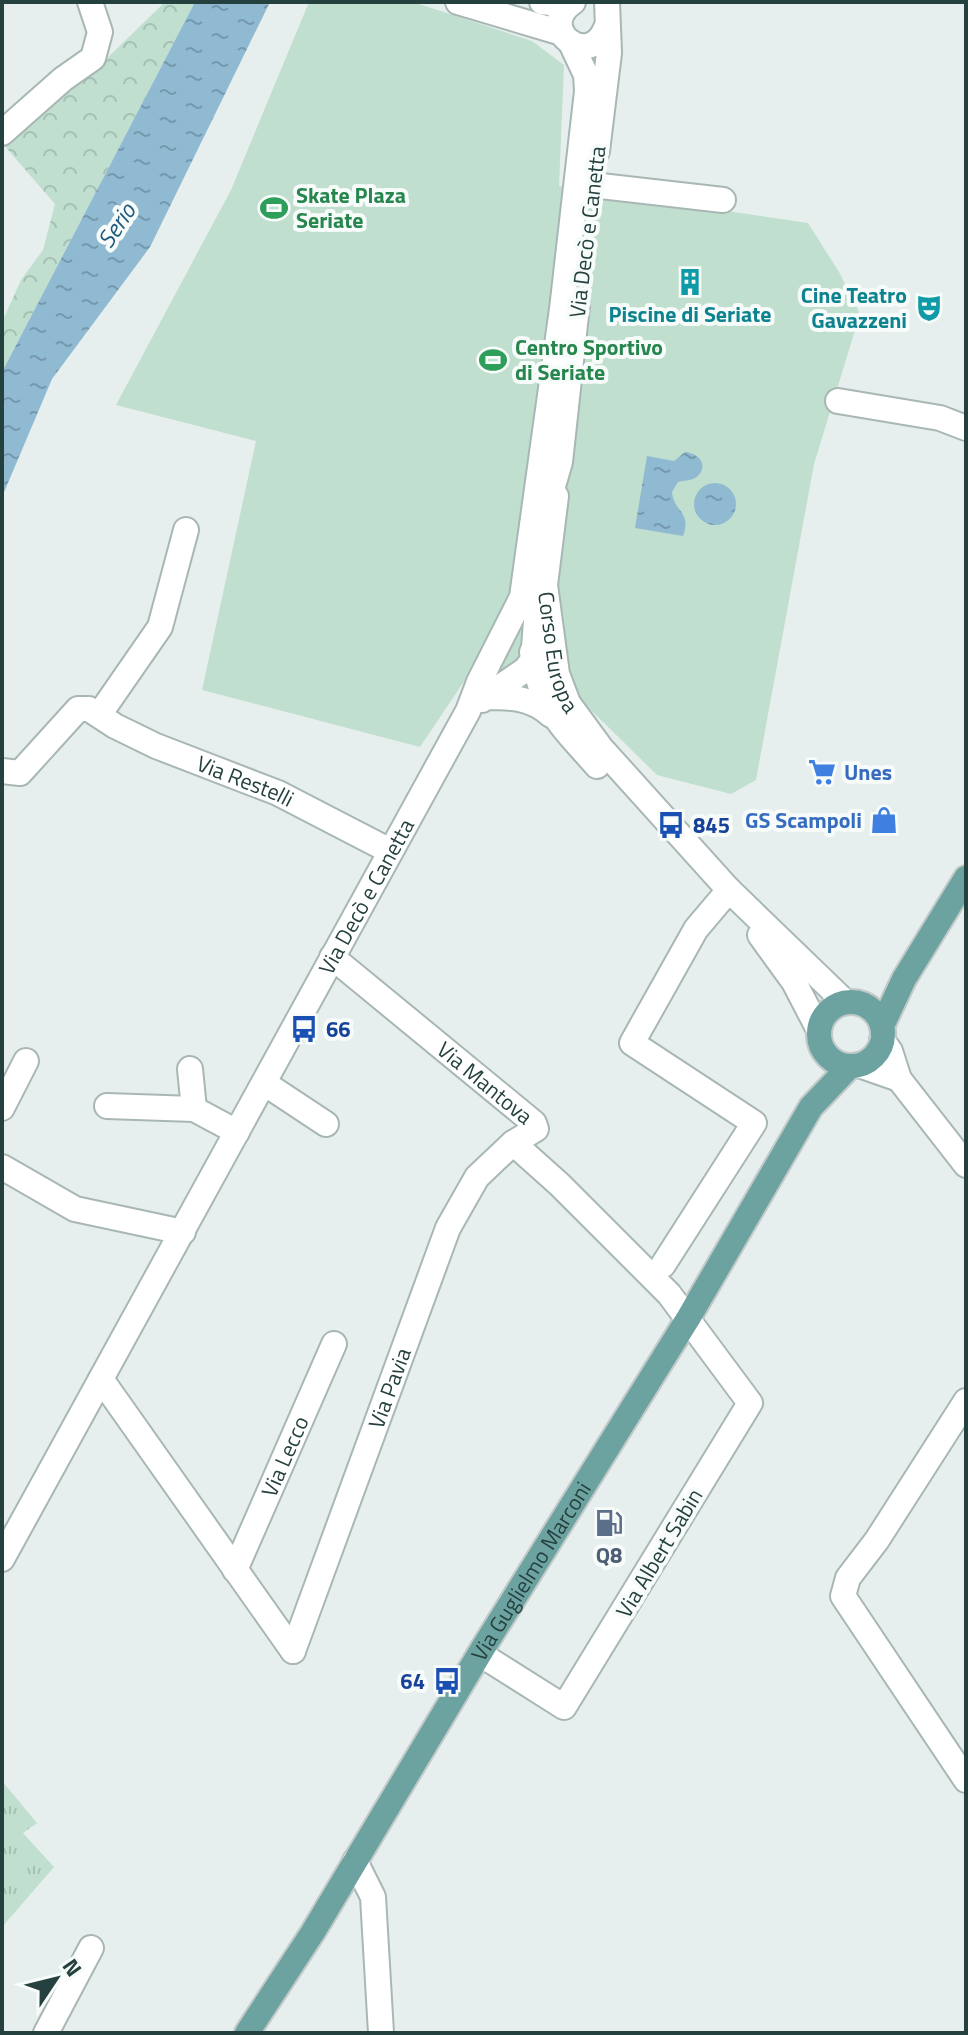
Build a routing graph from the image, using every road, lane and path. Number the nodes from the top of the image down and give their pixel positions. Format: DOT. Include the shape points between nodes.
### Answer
graph roads {
  1 [pos="90,2"];
  2 [pos="458,2"];
  3 [pos="542,2"];
  4 [pos="570,4"];
  5 [pos="603,12"];
  6 [pos="566,38"];
  7 [pos="2,133"];
  8 [pos="592,185"];
  9 [pos="723,200"];
  10 [pos="838,401"];
  11 [pos="966,428"];
  12 [pos="560,462"];
  13 [pos="186,530"];
  14 [pos="522,597"];
  15 [pos="533,660"];
  16 [pos="477,704"];
  17 [pos="99,715"];
  18 [pos="554,718"];
  19 [pos="2,771"];
  20 [pos="656,809"];
  21 [pos="390,851"];
  22 [pos="966,878"];
  23 [pos="729,890"];
  24 [pos="332,957"];
  25 [pos="904,979"];
  26 [pos="850,1002"];
  27 [pos="882,1033"];
  28 [pos="821,1041"];
  29 [pos="26,1061"];
  30 [pos="854,1066"];
  31 [pos="190,1069"];
  32 [pos="899,1079"];
  33 [pos="264,1083"];
  34 [pos="107,1106"];
  35 [pos="811,1107"];
  36 [pos="2,1108"];
  37 [pos="194,1109"];
  38 [pos="326,1124"];
  39 [pos="237,1132"];
  40 [pos="513,1143"];
  41 [pos="966,1165"];
  42 [pos="2,1167"];
  43 [pos="183,1232"];
  44 [pos="663,1265"];
  45 [pos="689,1317"];
  46 [pos="334,1344"];
  47 [pos="101,1379"];
  48 [pos="966,1401"];
  49 [pos="2,1559"];
  50 [pos="235,1570"];
  51 [pos="480,1654"];
  52 [pos="966,1780"];
  53 [pos="355,1861"];
  54 [pos="91,1948"];
  55 [pos="46,2033"];
  56 [pos="247,2033"];
  57 [pos="381,2033"];
  1 -- 7 [label="street" via="100,32 93,58"];
  2 -- 6 [label="street"];
  3 -- 4 [label="street"];
  4 -- 6 [label="street" via="560,18"];
  5 -- 6 [label="street" via="604,35 593,45 578,46"];
  5 -- 8 [label="street, Via Decò e Canetta" via="609,53"];
  6 -- 14 [label="street, Via Decò e Canetta" via="586,75 587,91"];
  8 -- 9 [label="street"];
  8 -- 12 [label="street, Via Decò e Canetta"];
  10 -- 11 [label="street" via="940,418"];
  12 -- 15 [label="street, Via Decò e Canetta" via="545,514"];
  12 -- 20 [label="street, Corso Europa" via="545,585 557,674 568,703 601,748"];
  13 -- 17 [label="street" via="160,627"];
  14 -- 15 [label="street, Corso Europa"];
  14 -- 16 [label="street, Via Decò e Canetta" via="479,682"];
  15 -- 16 [label="street, Via Decò e Canetta"];
  15 -- 18 [label="street, Corso Europa" via="539,689"];
  16 -- 18 [label="street" via="517,697 539,704"];
  16 -- 21 [label="street, Via Decò e Canetta"];
  17 -- 19 [label="street" via="78,709 20,773"];
  17 -- 21 [label="street, Via Restelli" via="156,746 278,793"];
  18 -- 20 [label="street, Corso Europa" via="617,788"];
  20 -- 23 [label="street, Corso Europa"];
  21 -- 24 [label="street, Via Decò e Canetta"];
  22 -- 25 [label="main road"];
  23 -- 26 [label="street, Corso Europa"];
  23 -- 28 [label="street, Corso Europa" via="794,982"];
  23 -- 44 [label="street" via="696,929 632,1043 754,1123"];
  24 -- 33 [label="street, Via Decò e Canetta"];
  24 -- 40 [label="street, Via Mantova" via="534,1123 536,1129"];
  25 -- 26 [label="main road"];
  25 -- 27 [label="main road"];
  26 -- 27 [label="main road, Corso Europa" via="872,1010"];
  26 -- 28 [label="main road" via="829,1010"];
  27 -- 30 [label="main road" via="876,1054"];
  27 -- 32 [label="street, Corso Europa"];
  28 -- 30 [label="main road" via="831,1059"];
  28 -- 35 [label="main road, Via Guglielmo Marconi"];
  29 -- 36 [label="street"];
  30 -- 32 [label="street"];
  30 -- 35 [label="main road, Via Guglielmo Marconi"];
  31 -- 37 [label="street"];
  32 -- 41 [label="street, Corso Europa"];
  33 -- 38 [label="street"];
  33 -- 39 [label="street, Via Decò e Canetta"];
  34 -- 37 [label="street"];
  35 -- 45 [label="main road, Via Guglielmo Marconi"];
  37 -- 39 [label="street"];
  39 -- 43 [label="street, Via Decò e Canetta"];
  40 -- 45 [label="street, Via Mantova"];
  40 -- 50 [label="street, Via Pavia" via="477,1177 448,1228 293,1651"];
  42 -- 43 [label="street" via="75,1209"];
  43 -- 47 [label="street, Via Decò e Canetta"];
  45 -- 51 [label="main road, Via Guglielmo Marconi"];
  45 -- 51 [label="street, Via Albert Sabin" via="750,1403 564,1707"];
  46 -- 50 [label="street, Via Lecco"];
  47 -- 49 [label="street, Via Decò e Canetta" via="59,1447"];
  47 -- 50 [label="street"];
  48 -- 52 [label="street" via="848,1578 843,1596"];
  51 -- 53 [label="main road, Via Guglielmo Marconi"];
  53 -- 56 [label="main road, Via Guglielmo Marconi"];
  53 -- 57 [label="street" via="373,1897"];
  54 -- 55 [label="street"];
}
